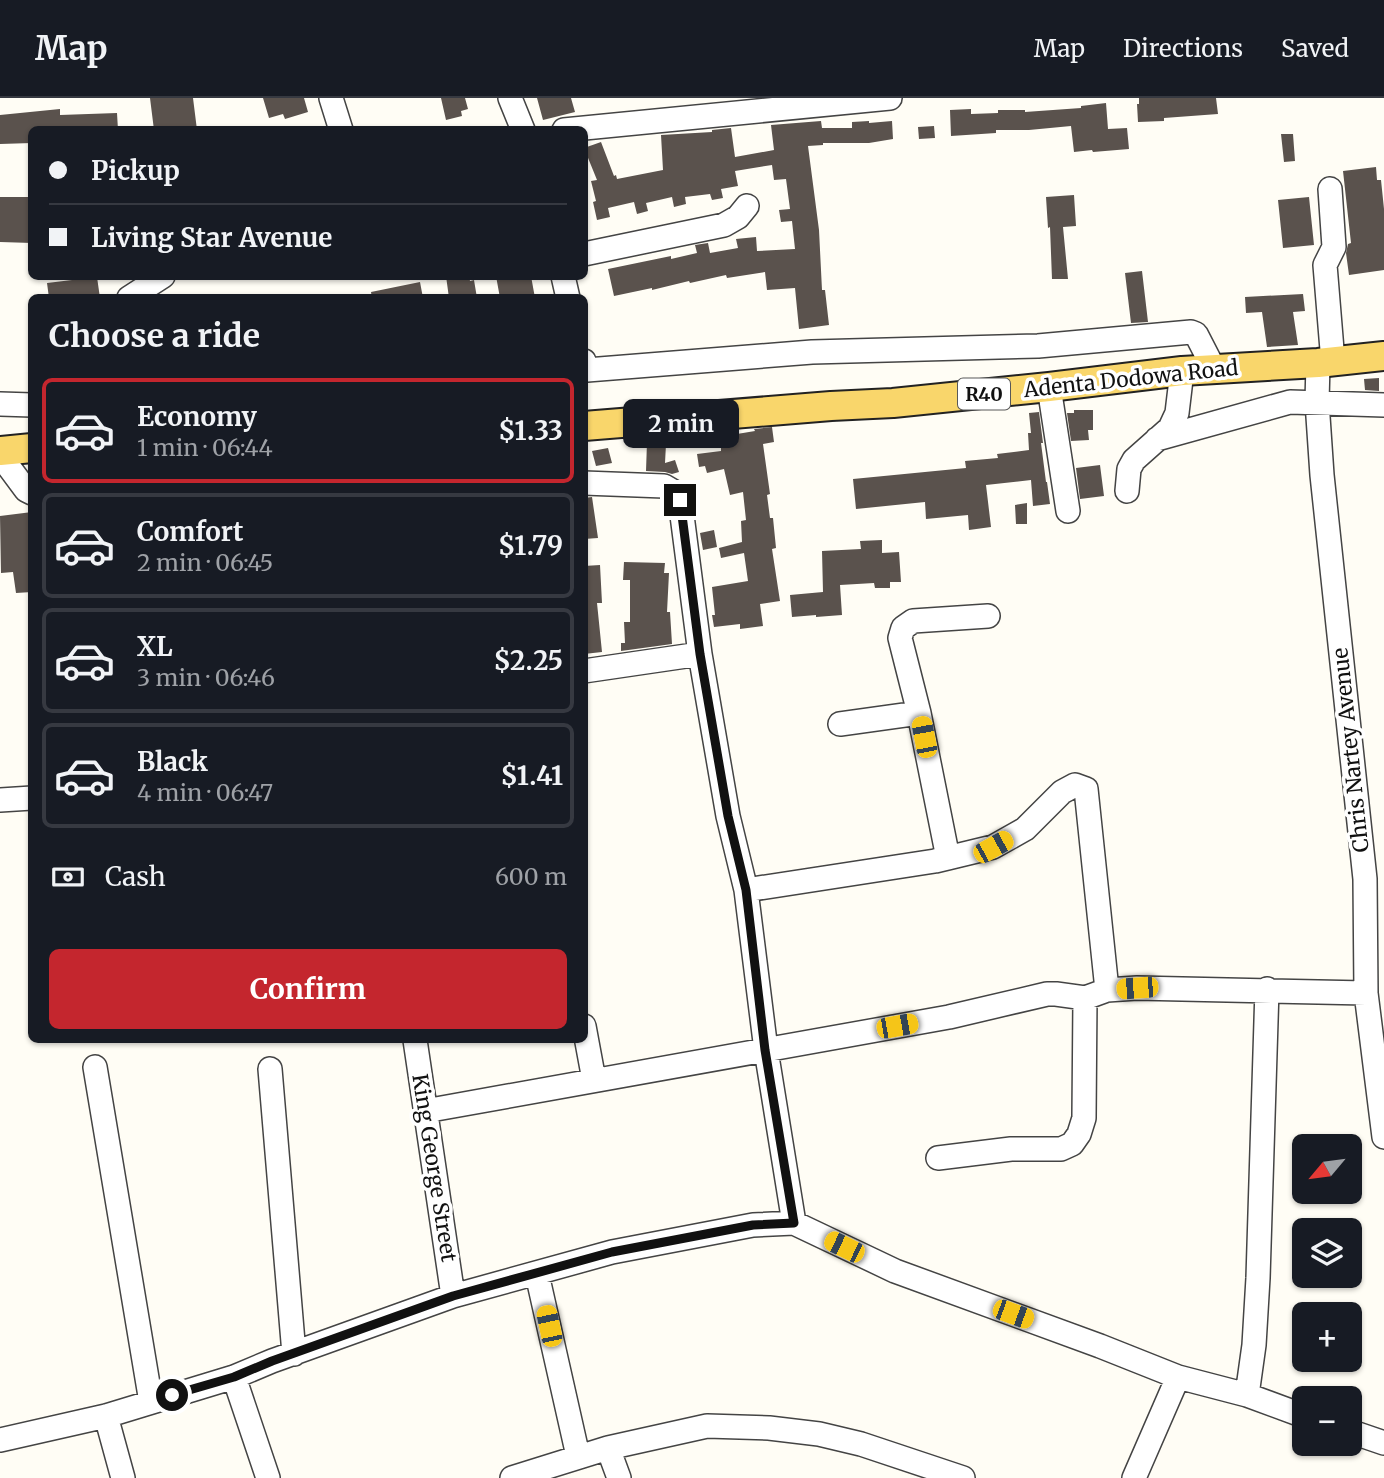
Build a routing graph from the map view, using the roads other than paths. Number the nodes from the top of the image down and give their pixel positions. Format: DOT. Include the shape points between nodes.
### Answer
graph roads {
  1 [pos="331,98"];
  2 [pos="510,98"];
  3 [pos="890,98"];
  4 [pos="340,126"];
  5 [pos="521,126"];
  6 [pos="588,128"];
  7 [pos="1331,189"];
  8 [pos="747,206"];
  9 [pos="588,253"];
  10 [pos="157,280"];
  11 [pos="135,294"];
  12 [pos="1384,356"];
  13 [pos="1325,362"];
  14 [pos="588,367"];
  15 [pos="1214,369"];
  16 [pos="1182,371"];
  17 [pos="1049,387"];
  18 [pos="1317,402"];
  19 [pos="0,404"];
  20 [pos="28,405"];
  21 [pos="1384,405"];
  22 [pos="588,426"];
  23 [pos="1157,439"];
  24 [pos="28,449"];
  25 [pos="0,453"];
  26 [pos="588,483"];
  27 [pos="28,491"];
  28 [pos="1126,491"];
  29 [pos="1068,511"];
  30 [pos="988,616"];
  31 [pos="700,654"];
  32 [pos="588,670"];
  33 [pos="919,713"];
  34 [pos="839,724"];
  35 [pos="28,798"];
  36 [pos="0,800"];
  37 [pos="948,858"];
  38 [pos="746,890"];
  39 [pos="1267,989"];
  40 [pos="1107,990"];
  41 [pos="1366,992"];
  42 [pos="1085,998"];
  43 [pos="415,1043"];
  44 [pos="587,1043"];
  45 [pos="765,1050"];
  46 [pos="94,1067"];
  47 [pos="270,1069"];
  48 [pos="594,1080"];
  49 [pos="425,1111"];
  50 [pos="1384,1137"];
  51 [pos="938,1158"];
  52 [pos="794,1223"];
  53 [pos="537,1274"];
  54 [pos="453,1296"];
  55 [pos="294,1354"];
  56 [pos="234,1377"];
  57 [pos="1178,1377"];
  58 [pos="1247,1395"];
  59 [pos="151,1402"];
  60 [pos="1292,1412"];
  61 [pos="106,1416"];
  62 [pos="1362,1435"];
  63 [pos="0,1440"];
  64 [pos="1384,1443"];
  65 [pos="608,1448"];
  66 [pos="578,1456"];
  67 [pos="123,1478"];
  68 [pos="268,1478"];
  69 [pos="512,1478"];
  70 [pos="618,1478"];
  71 [pos="963,1478"];
  72 [pos="1134,1478"];
  1 -- 4 [label="street"];
  2 -- 5 [label="street"];
  3 -- 6 [label="street"];
  7 -- 13 [label="street, Chris Nartey Avenue" via="1334,247 1325,265"];
  8 -- 9 [label="street" via="738,218 724,225"];
  10 -- 11 [label="street"];
  12 -- 13 [label="main road, Adenta Dodowa Road / R40"];
  13 -- 15 [label="main road, Adenta Dodowa Road / R40"];
  13 -- 18 [label="street, Chris Nartey Avenue"];
  14 -- 15 [label="street" via="812,352 1038,346 1191,332"];
  15 -- 16 [label="main road, Adenta Dodowa Road / R40"];
  16 -- 17 [label="main road, Adenta Dodowa Road / R40"];
  16 -- 23 [label="street" via="1177,413 1170,428"];
  17 -- 22 [label="main road, Adenta Dodowa Road / R40"];
  17 -- 29 [label="street"];
  18 -- 21 [label="street"];
  18 -- 23 [label="street" via="1290,402"];
  18 -- 41 [label="street, Chris Nartey Avenue" via="1365,878"];
  19 -- 20 [label="street"];
  23 -- 28 [label="street" via="1134,460"];
  24 -- 25 [label="main road"];
  25 -- 27 [label="street"];
  26 -- 31 [label="street" via="664,486 676,493"];
  30 -- 33 [label="street" via="913,621 903,628 900,638"];
  31 -- 32 [label="street"];
  31 -- 38 [label="street" via="728,816"];
  33 -- 34 [label="street"];
  33 -- 37 [label="street"];
  35 -- 36 [label="street"];
  37 -- 38 [label="street"];
  37 -- 40 [label="street" via="993,847 1025,829 1062,792 1075,785 1086,789"];
  38 -- 45 [label="street"];
  39 -- 40 [label="street"];
  39 -- 41 [label="street"];
  39 -- 58 [label="street" via="1258,1278"];
  40 -- 42 [label="street"];
  41 -- 50 [label="street, Chris Nartey Avenue"];
  42 -- 45 [label="street" via="1047,994"];
  42 -- 51 [label="street" via="1084,1118 1072,1144 1061,1149 1011,1149"];
  43 -- 49 [label="street, King George Street"];
  44 -- 48 [label="street"];
  45 -- 48 [label="street"];
  45 -- 52 [label="street"];
  46 -- 59 [label="street"];
  47 -- 55 [label="street"];
  48 -- 49 [label="street"];
  49 -- 54 [label="street, King George Street"];
  52 -- 53 [label="street" via="753,1225 612,1252"];
  52 -- 57 [label="street" via="895,1271"];
  53 -- 54 [label="street"];
  53 -- 66 [label="street"];
  54 -- 55 [label="street"];
  55 -- 56 [label="street"];
  56 -- 59 [label="street"];
  56 -- 68 [label="street"];
  57 -- 58 [label="street"];
  57 -- 72 [label="street"];
  58 -- 60 [label="street"];
  59 -- 61 [label="street"];
  61 -- 63 [label="street"];
  61 -- 67 [label="street"];
  62 -- 64 [label="street"];
  65 -- 66 [label="street"];
  65 -- 70 [label="street"];
  65 -- 71 [label="street" via="707,1426 769,1428 861,1444"];
  66 -- 69 [label="street"];
}
